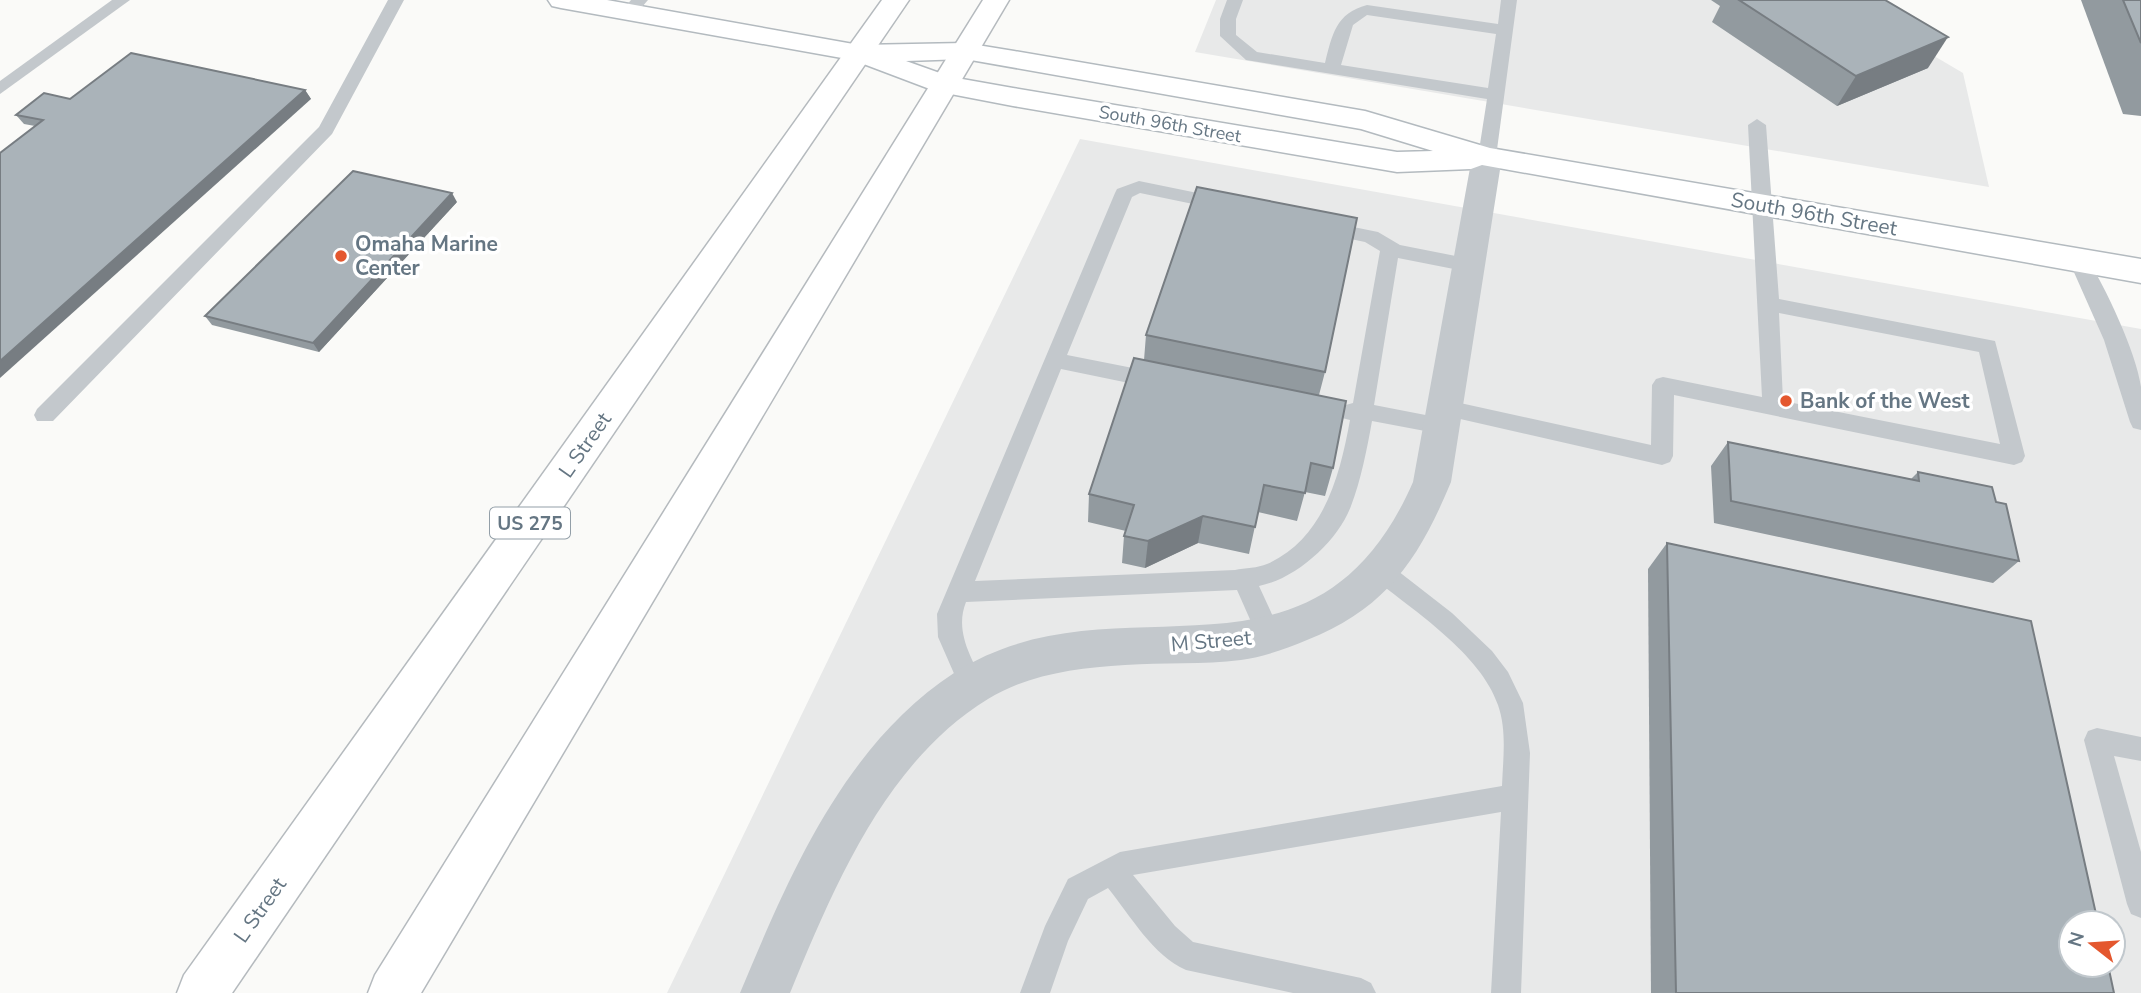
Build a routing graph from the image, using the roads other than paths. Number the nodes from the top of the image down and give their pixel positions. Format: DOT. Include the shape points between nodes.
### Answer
graph roads {
  1 [pos="122,0"];
  2 [pos="396,0"];
  3 [pos="561,0"];
  4 [pos="896,0"];
  5 [pos="996,0"];
  6 [pos="1235,0"];
  7 [pos="1509,0"];
  8 [pos="634,6"];
  9 [pos="1505,30"];
  10 [pos="965,51"];
  11 [pos="859,53"];
  12 [pos="1332,69"];
  13 [pos="945,85"];
  14 [pos="0,89"];
  15 [pos="1496,94"];
  16 [pos="1757,125"];
  17 [pos="1488,157"];
  18 [pos="1763,206"];
  19 [pos="1238,208"];
  20 [pos="1305,222"];
  21 [pos="1390,248"];
  22 [pos="2079,261"];
  23 [pos="1469,265"];
  24 [pos="2141,271"];
  25 [pos="1769,304"];
  26 [pos="1055,360"];
  27 [pos="2134,373"];
  28 [pos="1175,384"];
  29 [pos="1773,408"];
  30 [pos="1362,411"];
  31 [pos="1330,413"];
  32 [pos="45,415"];
  33 [pos="1442,417"];
  34 [pos="2141,422"];
  35 [pos="1381,571"];
  36 [pos="1244,578"];
  37 [pos="958,592"];
  38 [pos="1269,634"];
  39 [pos="972,686"];
  40 [pos="2141,749"];
  41 [pos="1515,797"];
  42 [pos="1112,871"];
  43 [pos="2141,904"];
  44 [pos="770,992"];
  45 [pos="202,993"];
  46 [pos="393,993"];
  47 [pos="1035,993"];
  48 [pos="1361,993"];
  49 [pos="1506,993"];
  1 -- 14 [label="lane"];
  2 -- 32 [label="lane" via="326,130"];
  3 -- 8 [label="main road, South 96th Street"];
  4 -- 11 [label="main road, L Street / US 275"];
  5 -- 10 [label="main road"];
  6 -- 12 [label="lane" via="1228,36 1252,56"];
  7 -- 9 [label="lane"];
  8 -- 11 [label="main road, South 96th Street"];
  9 -- 12 [label="lane" via="1355,11 1346,20"];
  9 -- 15 [label="lane"];
  10 -- 11 [label="main road, South 96th Street"];
  10 -- 13 [label="main road"];
  10 -- 17 [label="main road, South 96th Street" via="1314,109 1399,128"];
  11 -- 13 [label="main road, South 96th Street"];
  11 -- 45 [label="main road, L Street / US 275"];
  12 -- 15 [label="lane"];
  13 -- 17 [label="main road, South 96th Street" via="1397,162"];
  13 -- 46 [label="main road"];
  15 -- 17 [label="lane"];
  16 -- 18 [label="lane"];
  17 -- 18 [label="main road, South 96th Street"];
  17 -- 23 [label="street, M Street"];
  18 -- 22 [label="main road, South 96th Street"];
  18 -- 25 [label="lane"];
  19 -- 26 [label="lane" via="1139,187 1124,193"];
  20 -- 21 [label="lane" via="1371,237"];
  21 -- 23 [label="lane"];
  21 -- 30 [label="lane"];
  22 -- 24 [label="main road, South 96th Street"];
  22 -- 27 [label="lane"];
  23 -- 33 [label="street, M Street"];
  25 -- 29 [label="lane"];
  25 -- 29 [label="lane" via="1988,346 2014,456"];
  26 -- 28 [label="lane"];
  26 -- 37 [label="lane"];
  27 -- 34 [label="lane"];
  29 -- 33 [label="lane" via="1663,385 1662,456"];
  30 -- 31 [label="lane"];
  30 -- 33 [label="lane"];
  30 -- 36 [label="lane" via="1340,506 1309,548 1272,573"];
  33 -- 35 [label="street, M Street" via="1432,482 1416,524"];
  35 -- 38 [label="street, M Street" via="1343,603 1308,622"];
  35 -- 41 [label="lane" via="1448,625 1499,675 1517,725"];
  36 -- 37 [label="lane"];
  36 -- 38 [label="lane"];
  37 -- 39 [label="lane" via="949,614 950,637"];
  38 -- 39 [label="street, M Street" via="1249,640 1076,649 1012,667"];
  39 -- 44 [label="street, M Street" via="928,717 884,764 845,823"];
  40 -- 43 [label="lane" via="2097,740"];
  41 -- 42 [label="lane" via="1130,862"];
  41 -- 49 [label="lane"];
  42 -- 47 [label="lane" via="1079,889 1055,936"];
  42 -- 48 [label="lane" via="1186,955"];
}
